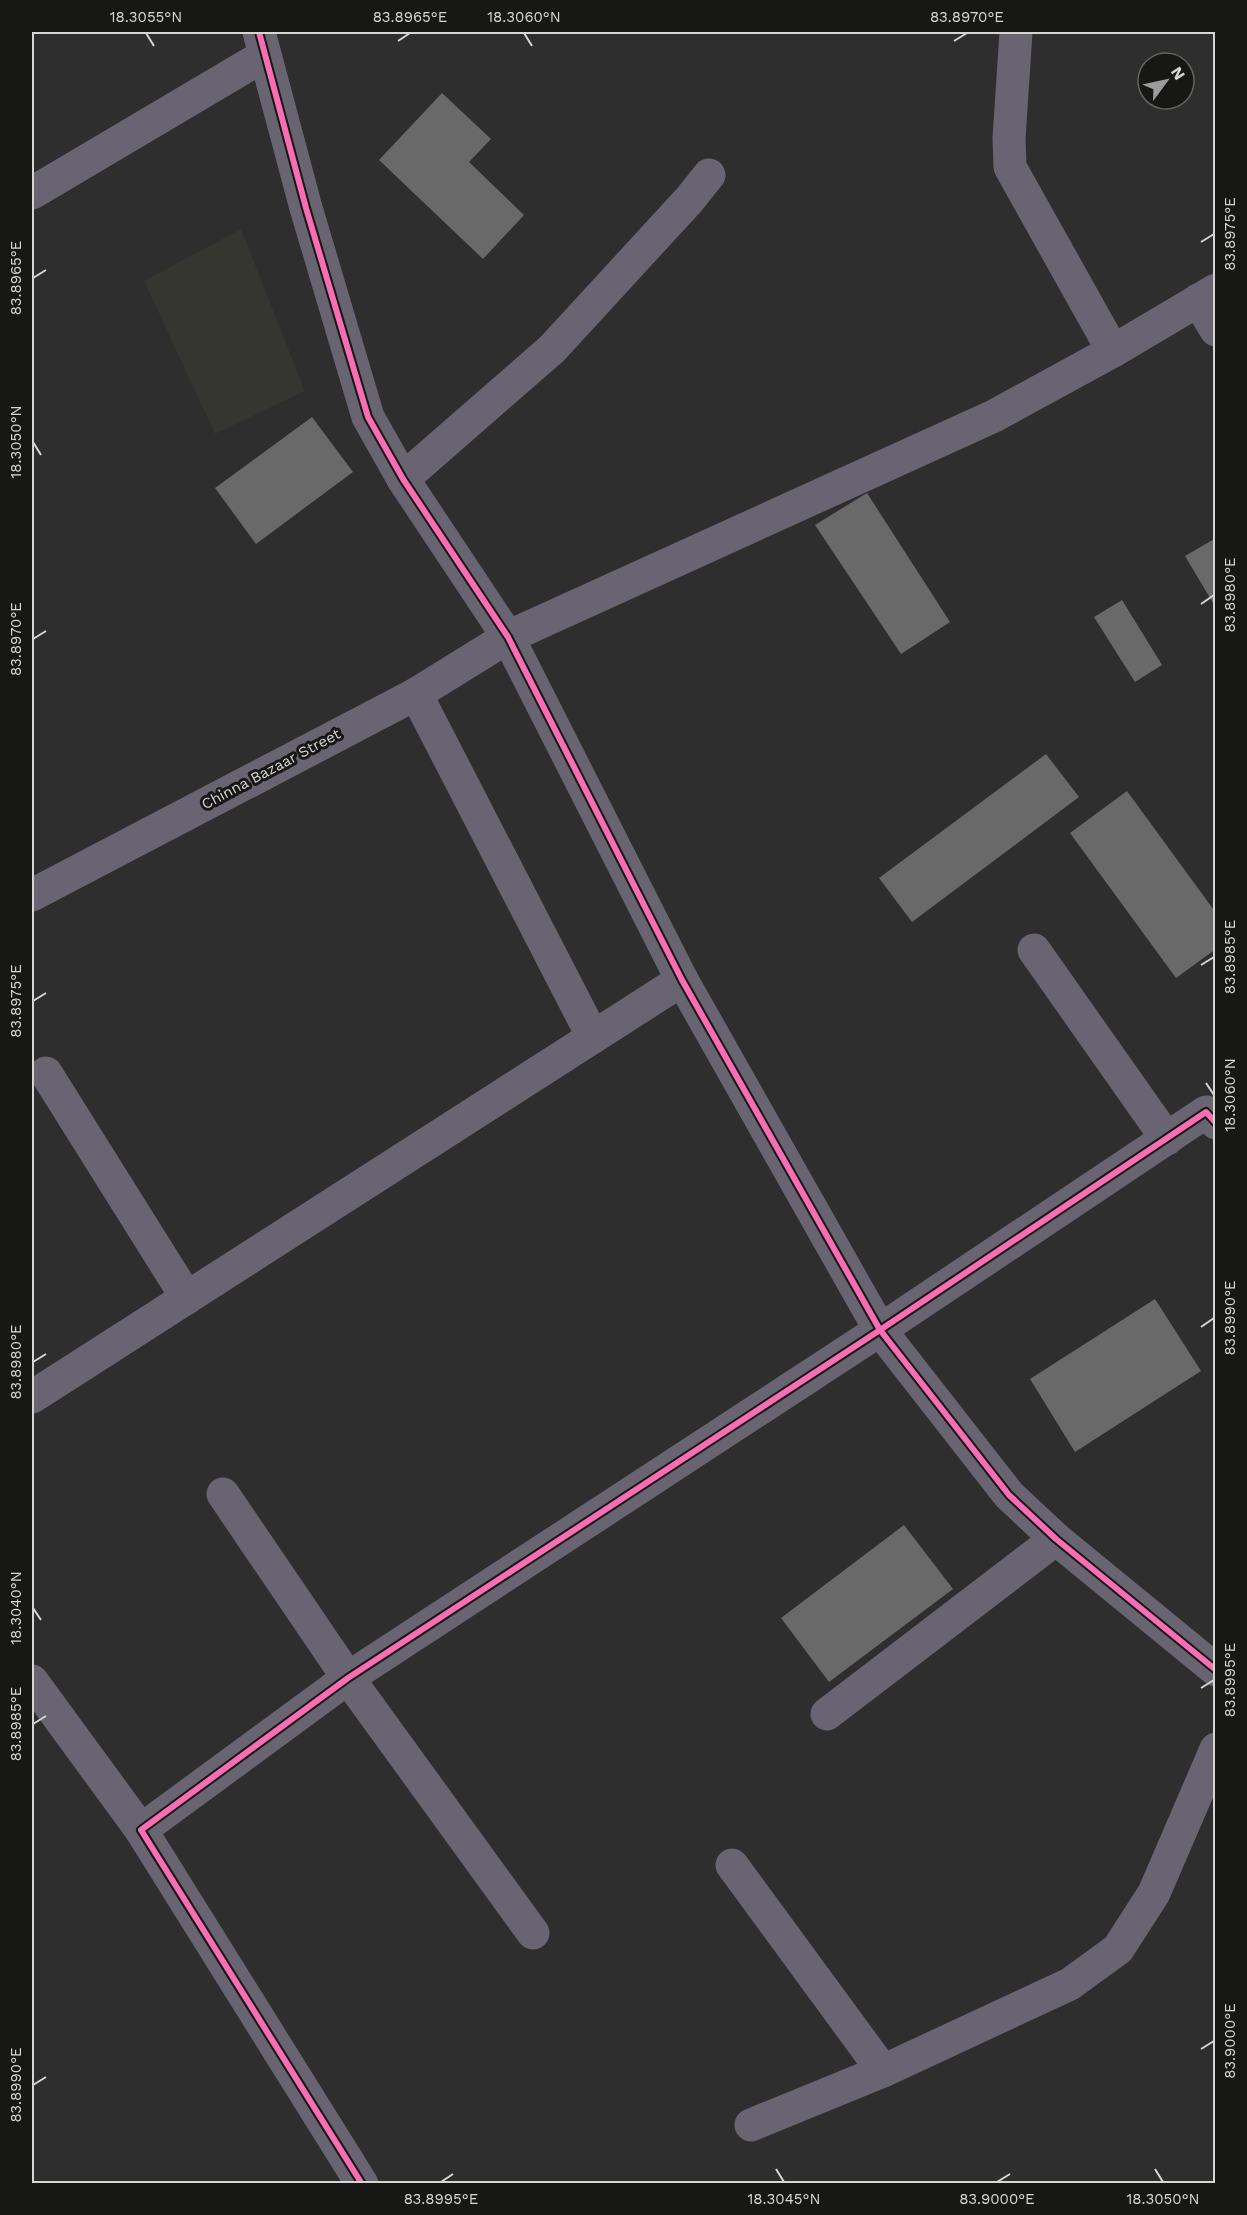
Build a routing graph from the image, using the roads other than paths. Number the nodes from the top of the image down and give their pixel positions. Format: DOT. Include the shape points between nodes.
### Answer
graph roads {
  1 [pos="1016,32"];
  2 [pos="262,43"];
  3 [pos="709,175"];
  4 [pos="32,193"];
  5 [pos="1207,295"];
  6 [pos="1215,330"];
  7 [pos="1113,351"];
  8 [pos="403,479"];
  9 [pos="508,638"];
  10 [pos="416,694"];
  11 [pos="32,896"];
  12 [pos="1034,950"];
  13 [pos="682,980"];
  14 [pos="593,1037"];
  15 [pos="46,1073"];
  16 [pos="1212,1113"];
  17 [pos="1167,1139"];
  18 [pos="187,1298"];
  19 [pos="880,1330"];
  20 [pos="32,1397"];
  21 [pos="223,1494"];
  22 [pos="1056,1539"];
  23 [pos="1215,1670"];
  24 [pos="348,1678"];
  25 [pos="32,1682"];
  26 [pos="827,1714"];
  27 [pos="1215,1749"];
  28 [pos="141,1830"];
  29 [pos="732,1865"];
  30 [pos="533,1933"];
  31 [pos="883,2071"];
  32 [pos="751,2125"];
  33 [pos="362,2184"];
  1 -- 7 [label="street" via="1010,167"];
  2 -- 4 [label="street"];
  2 -- 8 [label="street" via="368,417"];
  3 -- 8 [label="street" via="552,349"];
  5 -- 6 [label="street"];
  5 -- 7 [label="street, Chinna Bazaar Street"];
  7 -- 9 [label="street, Chinna Bazaar Street" via="994,416"];
  8 -- 9 [label="street"];
  9 -- 10 [label="street, Chinna Bazaar Street"];
  9 -- 13 [label="street"];
  10 -- 11 [label="street, Chinna Bazaar Street"];
  10 -- 14 [label="street"];
  12 -- 17 [label="street"];
  13 -- 14 [label="street"];
  13 -- 19 [label="street"];
  14 -- 18 [label="street"];
  15 -- 18 [label="street"];
  16 -- 17 [label="street"];
  17 -- 19 [label="street"];
  18 -- 20 [label="street"];
  19 -- 22 [label="street" via="1009,1496"];
  19 -- 24 [label="street"];
  21 -- 24 [label="street"];
  22 -- 23 [label="street"];
  22 -- 26 [label="street"];
  24 -- 28 [label="street"];
  24 -- 30 [label="street"];
  25 -- 28 [label="street"];
  27 -- 31 [label="street" via="1154,1893 1119,1949 1070,1983"];
  28 -- 33 [label="street"];
  29 -- 31 [label="street"];
  31 -- 32 [label="street"];
}
